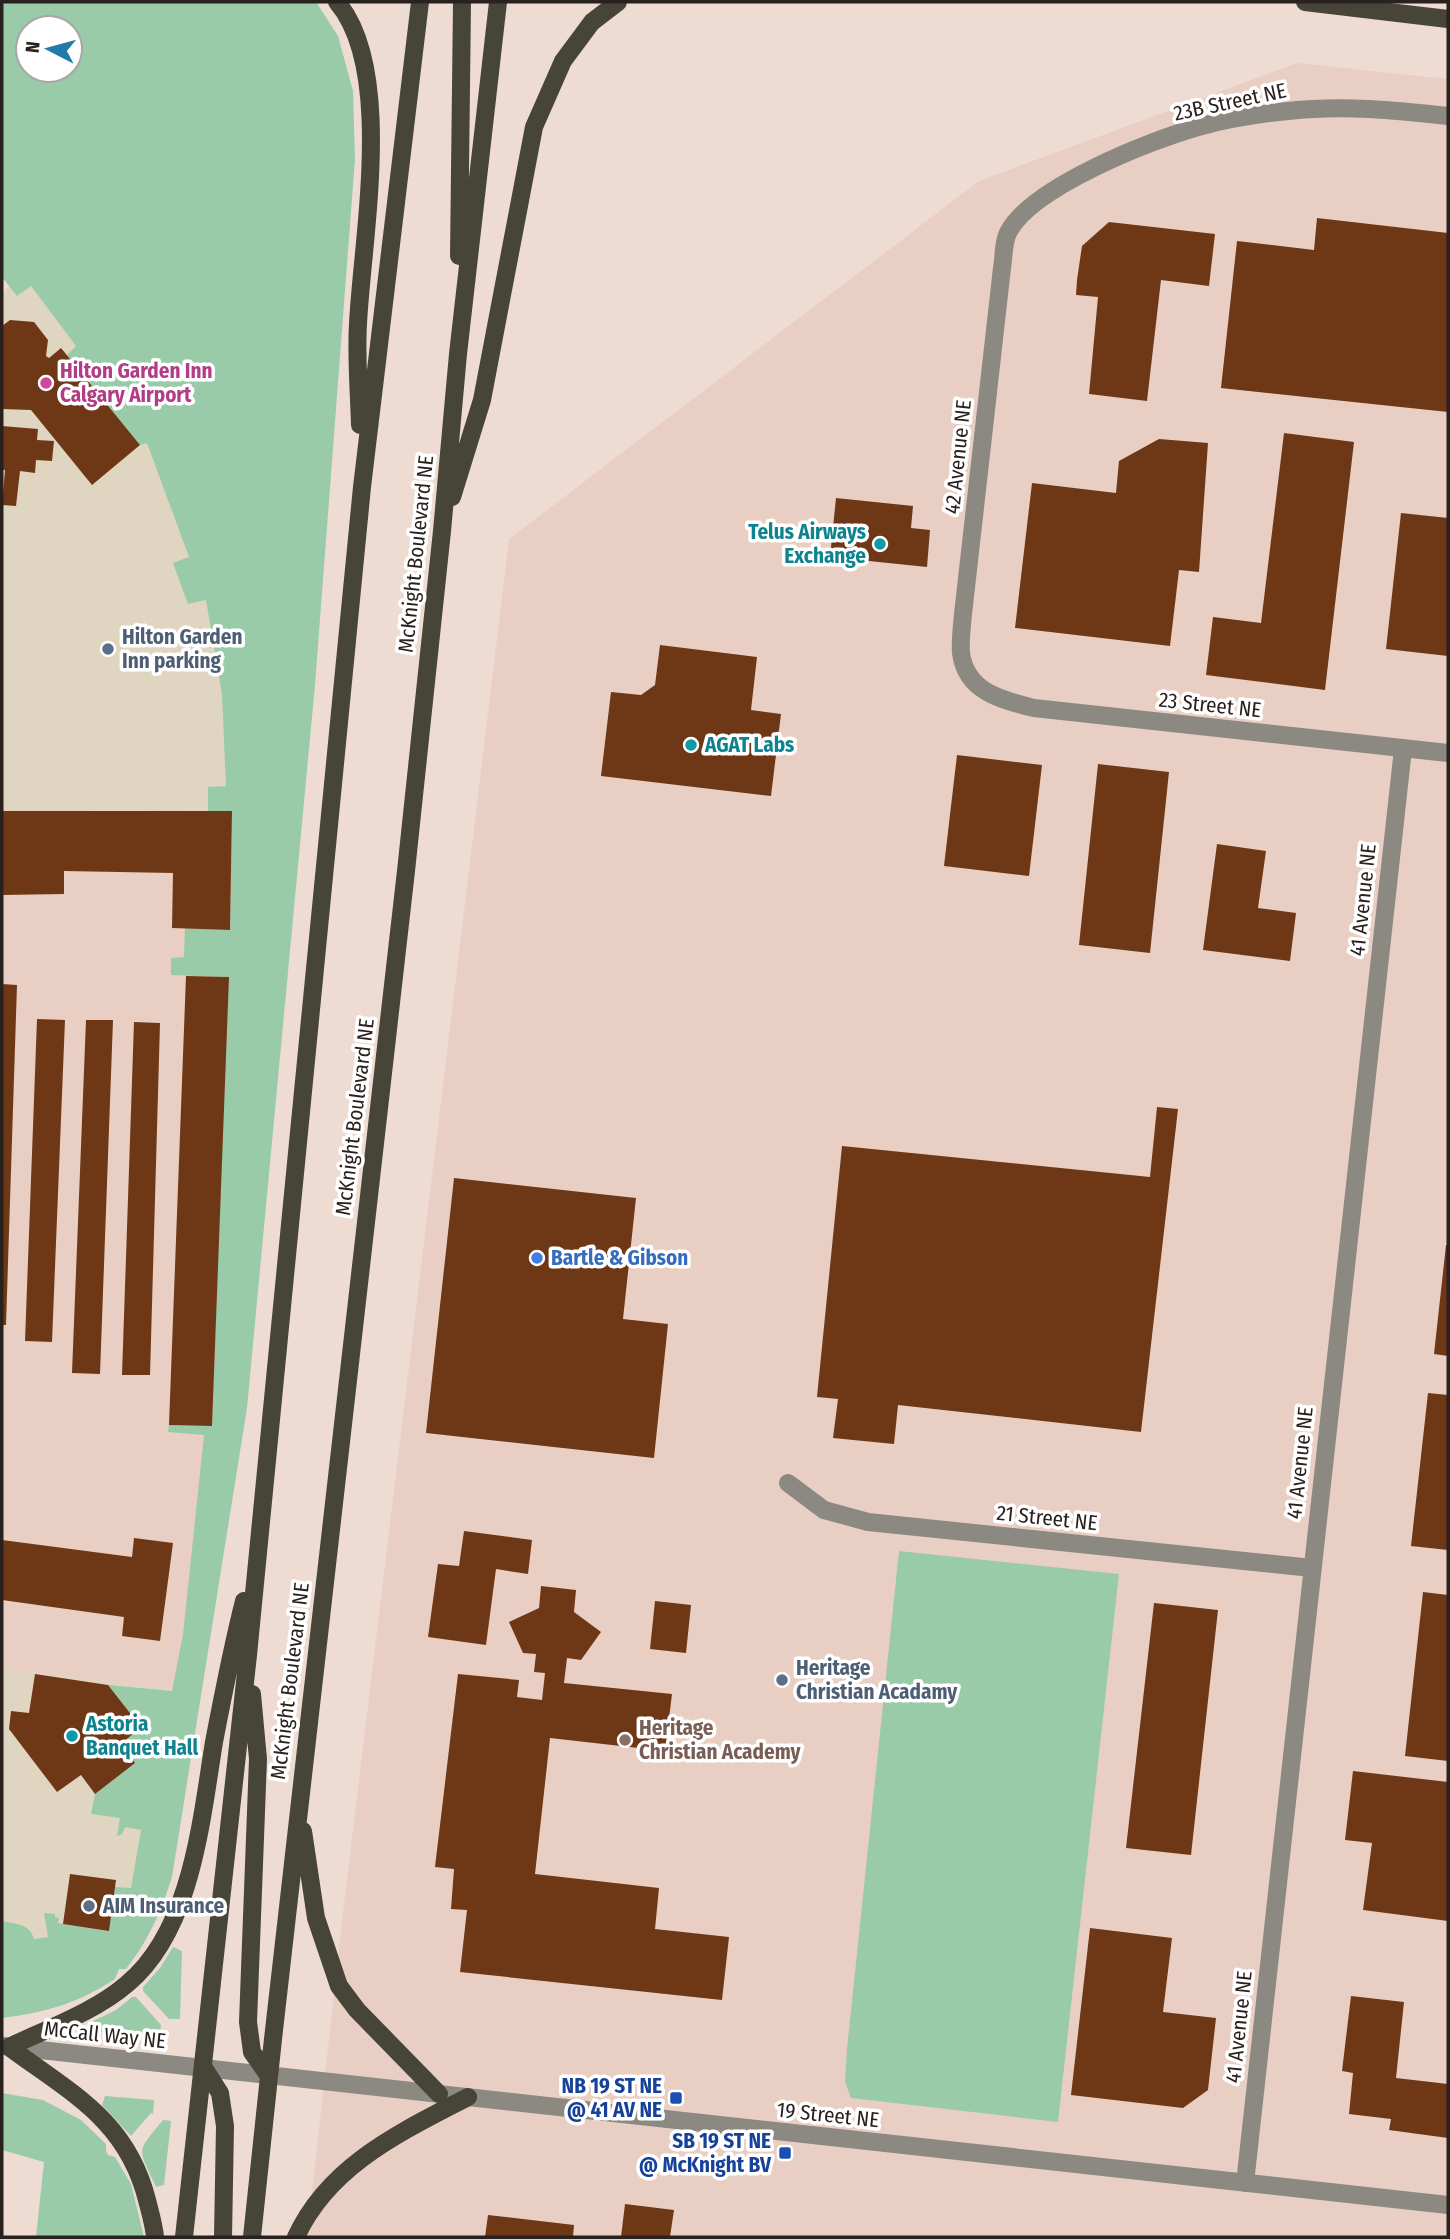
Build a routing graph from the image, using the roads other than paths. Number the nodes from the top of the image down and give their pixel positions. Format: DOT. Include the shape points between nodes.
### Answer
graph roads {
  1 [pos="337,2"];
  2 [pos="421,2"];
  3 [pos="462,2"];
  4 [pos="498,2"];
  5 [pos="618,2"];
  6 [pos="1305,2"];
  7 [pos="1448,19"];
  8 [pos="1448,116"];
  9 [pos="1007,234"];
  10 [pos="458,354"];
  11 [pos="362,487"];
  12 [pos="442,531"];
  13 [pos="973,683"];
  14 [pos="1403,749"];
  15 [pos="1448,753"];
  16 [pos="788,1483"];
  17 [pos="257,1550"];
  18 [pos="1312,1568"];
  19 [pos="248,1656"];
  20 [pos="299,1807"];
  21 [pos="6,2047"];
  22 [pos="204,2068"];
  23 [pos="269,2076"];
  24 [pos="439,2094"];
  25 [pos="468,2098"];
  26 [pos="1245,2183"];
  27 [pos="1448,2205"];
  28 [pos="155,2237"];
  29 [pos="184,2237"];
  30 [pos="223,2237"];
  31 [pos="252,2237"];
  32 [pos="296,2237"];
  1 -- 11 [label="main road" via="347,13 366,65 372,143 358,326"];
  2 -- 11 [label="main road, McKnight Boulevard NE"];
  3 -- 10 [label="main road"];
  4 -- 10 [label="main road, McKnight Boulevard NE"];
  5 -- 12 [label="main road" via="592,22 563,61 534,127 482,400"];
  6 -- 7 [label="main road"];
  8 -- 9 [label="street, 23B Street NE" via="1343,108 1289,111 1198,127 1068,182 1033,204"];
  9 -- 13 [label="street, 42 Avenue NE" via="963,614 961,654"];
  10 -- 12 [label="main road, McKnight Boulevard NE"];
  11 -- 17 [label="main road, McKnight Boulevard NE"];
  12 -- 20 [label="main road, McKnight Boulevard NE"];
  13 -- 14 [label="street, 23 Street NE" via="998,699 1034,708"];
  14 -- 15 [label="street, 23 Street NE"];
  14 -- 18 [label="street, 41 Avenue NE"];
  16 -- 18 [label="street, 21 Street NE" via="824,1510 868,1522"];
  17 -- 19 [label="main road, McKnight Boulevard NE"];
  17 -- 21 [label="main road" via="229,1658 200,1825 183,1896 169,1929 129,1983 112,1996"];
  18 -- 26 [label="street, 41 Avenue NE"];
  19 -- 22 [label="main road, McKnight Boulevard NE"];
  19 -- 23 [label="main road" via="258,1759 248,2022 252,2053"];
  20 -- 23 [label="main road, McKnight Boulevard NE"];
  20 -- 24 [label="main road" via="316,1918 339,1986"];
  21 -- 22 [label="street, McCall Way NE"];
  21 -- 28 [label="main road" via="91,2107 114,2129 143,2181"];
  22 -- 23 [label="street, 19 Street NE"];
  22 -- 29 [label="main road, McKnight Boulevard NE"];
  22 -- 30 [label="main road" via="220,2093 225,2126"];
  23 -- 24 [label="street, 19 Street NE"];
  23 -- 31 [label="main road, McKnight Boulevard NE"];
  24 -- 25 [label="street, 19 Street NE"];
  25 -- 26 [label="street, 19 Street NE"];
  25 -- 32 [label="main road" via="388,2138 348,2169 306,2215"];
  26 -- 27 [label="street, 19 Street NE"];
}
